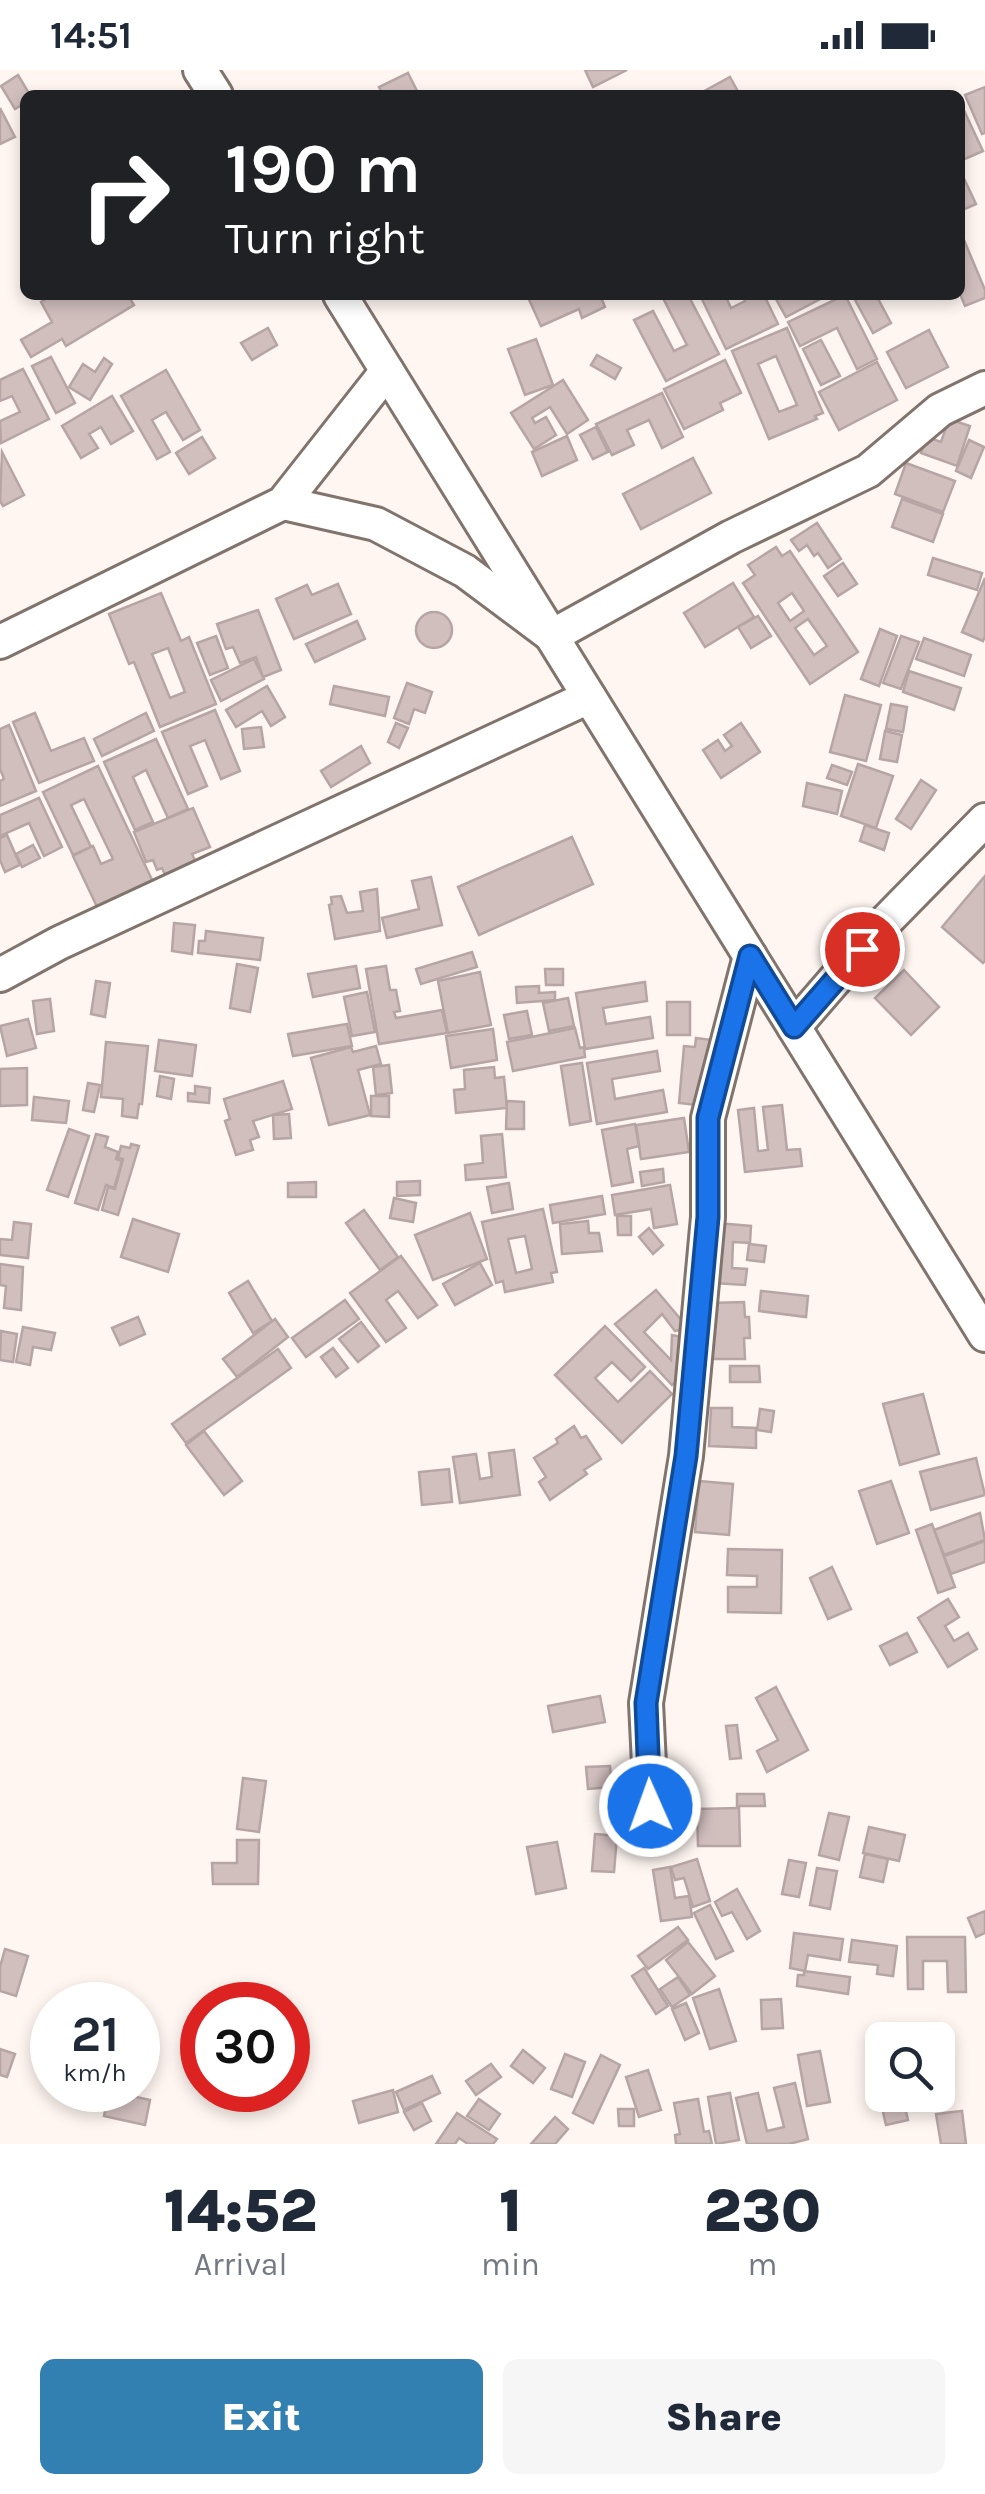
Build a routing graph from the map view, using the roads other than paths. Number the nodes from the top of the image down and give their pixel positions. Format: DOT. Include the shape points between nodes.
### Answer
graph roads {
  1 [pos="343,300"];
  2 [pos="386,370"];
  3 [pos="985,388"];
  4 [pos="282,503"];
  5 [pos="3,634"];
  6 [pos="552,636"];
  7 [pos="589,696"];
  8 [pos="985,820"];
  9 [pos="750,956"];
  10 [pos="0,975"];
  11 [pos="794,1027"];
  12 [pos="985,1334"];
  13 [pos="650,1806"];
  1 -- 2 [label="street"];
  2 -- 4 [label="street"];
  2 -- 6 [label="street"];
  3 -- 6 [label="street" via="940,410 868,471 730,537"];
  4 -- 5 [label="street"];
  4 -- 6 [label="street" via="376,524 465,571"];
  6 -- 7 [label="street"];
  7 -- 9 [label="street"];
  7 -- 10 [label="street"];
  8 -- 11 [label="street"];
  9 -- 11 [label="street"];
  9 -- 13 [label="street" via="708,1118 708,1217 686,1456 646,1703"];
  11 -- 12 [label="street"];
}
